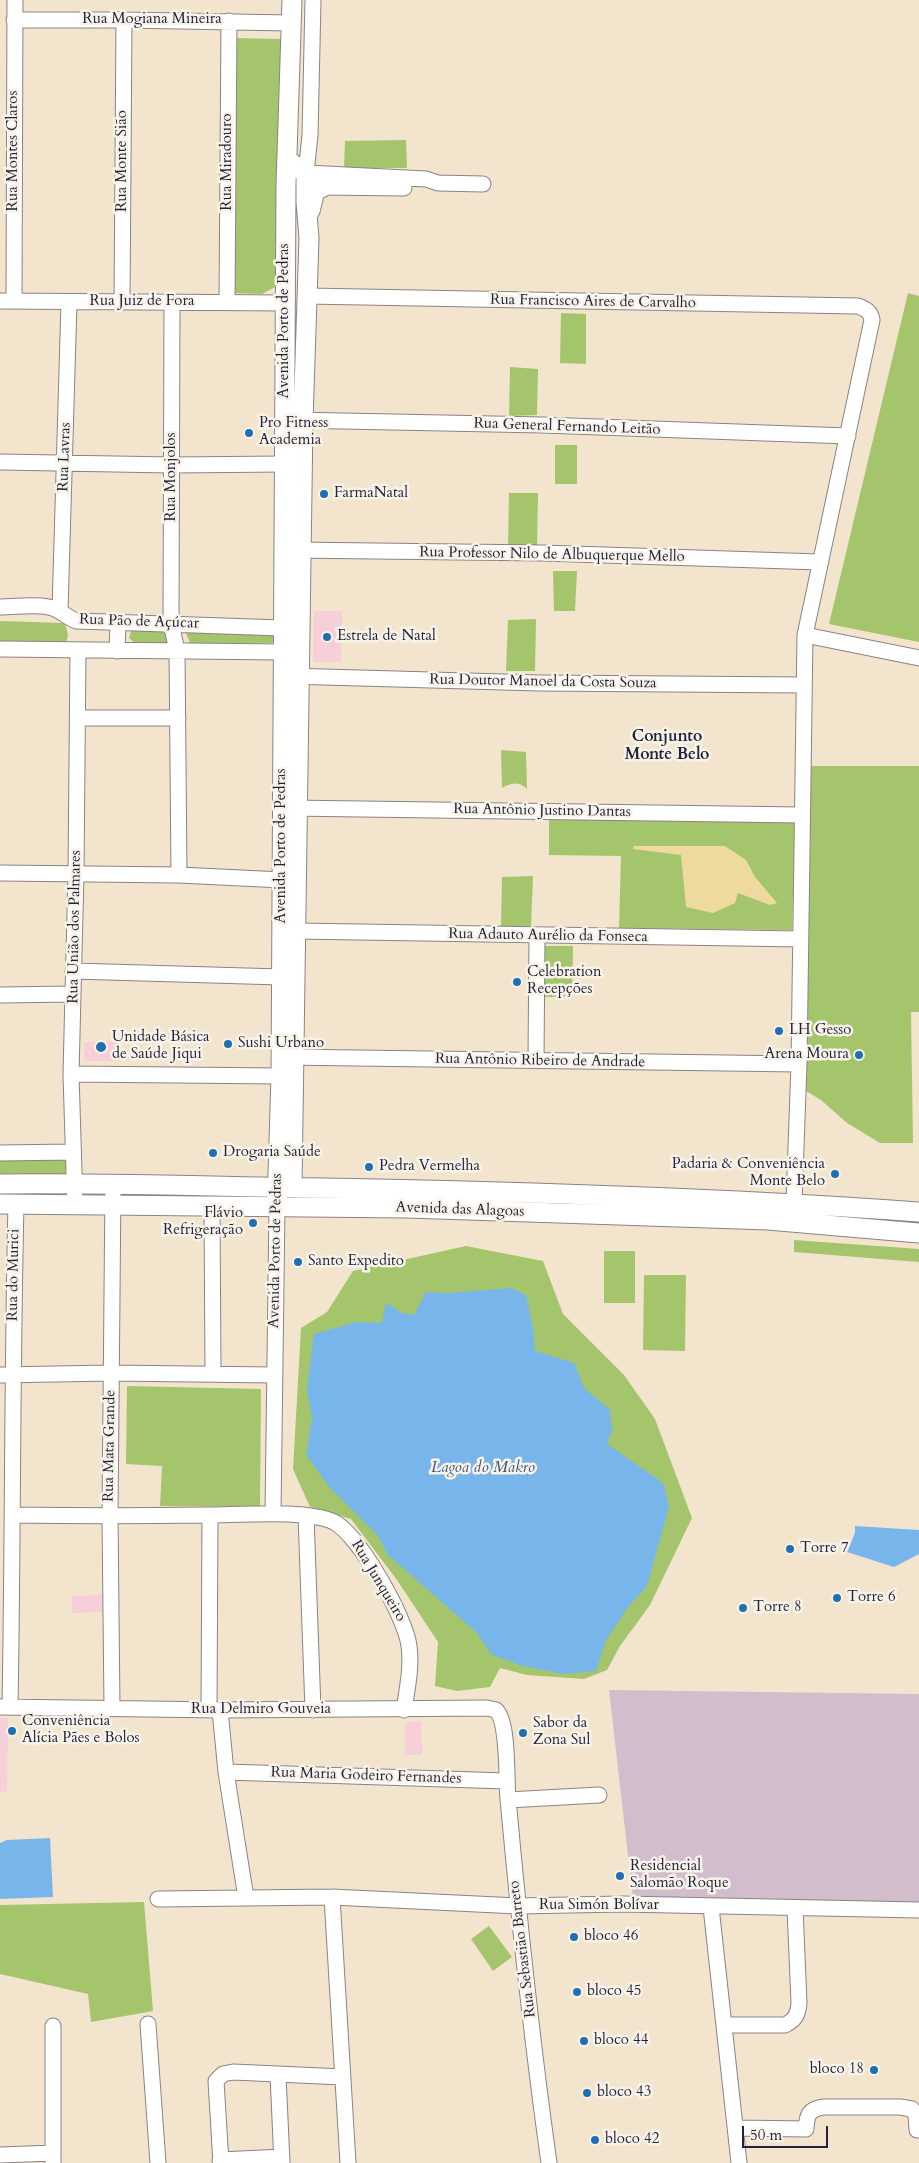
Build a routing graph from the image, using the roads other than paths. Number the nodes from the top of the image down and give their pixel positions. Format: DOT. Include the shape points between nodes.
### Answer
graph roads {
  1 [pos="15,0"];
  2 [pos="292,0"];
  3 [pos="313,0"];
  4 [pos="14,20"];
  5 [pos="124,20"];
  6 [pos="229,21"];
  7 [pos="290,23"];
  8 [pos="7,131"];
  9 [pos="286,169"];
  10 [pos="312,180"];
  11 [pos="438,183"];
  12 [pos="482,184"];
  13 [pos="307,296"];
  14 [pos="7,301"];
  15 [pos="69,302"];
  16 [pos="122,302"];
  17 [pos="172,302"];
  18 [pos="227,302"];
  19 [pos="285,303"];
  20 [pos="294,420"];
  21 [pos="848,436"];
  22 [pos="0,462"];
  23 [pos="65,464"];
  24 [pos="284,464"];
  25 [pos="172,465"];
  26 [pos="283,550"];
  27 [pos="303,550"];
  28 [pos="820,562"];
  29 [pos="0,606"];
  30 [pos="60,612"];
  31 [pos="118,622"];
  32 [pos="171,623"];
  33 [pos="282,628"];
  34 [pos="805,635"];
  35 [pos="0,649"];
  36 [pos="78,650"];
  37 [pos="117,651"];
  38 [pos="177,651"];
  39 [pos="283,652"];
  40 [pos="919,658"];
  41 [pos="291,676"];
  42 [pos="804,685"];
  43 [pos="78,718"];
  44 [pos="178,718"];
  45 [pos="290,808"];
  46 [pos="801,815"];
  47 [pos="0,873"];
  48 [pos="76,873"];
  49 [pos="179,875"];
  50 [pos="282,880"];
  51 [pos="296,930"];
  52 [pos="537,936"];
  53 [pos="800,939"];
  54 [pos="73,972"];
  55 [pos="281,977"];
  56 [pos="73,994"];
  57 [pos="0,995"];
  58 [pos="287,1057"];
  59 [pos="536,1060"];
  60 [pos="799,1064"];
  61 [pos="71,1074"];
  62 [pos="281,1076"];
  63 [pos="72,1152"];
  64 [pos="0,1153"];
  65 [pos="74,1183"];
  66 [pos="0,1184"];
  67 [pos="113,1184"];
  68 [pos="285,1187"];
  69 [pos="397,1188"];
  70 [pos="474,1191"];
  71 [pos="794,1203"];
  72 [pos="8,1204"];
  73 [pos="75,1205"];
  74 [pos="112,1206"];
  75 [pos="277,1206"];
  76 [pos="212,1207"];
  77 [pos="356,1207"];
  78 [pos="408,1208"];
  79 [pos="769,1211"];
  80 [pos="919,1212"];
  81 [pos="919,1233"];
  82 [pos="111,1373"];
  83 [pos="213,1373"];
  84 [pos="6,1375"];
  85 [pos="273,1375"];
  86 [pos="273,1514"];
  87 [pos="13,1515"];
  88 [pos="210,1515"];
  89 [pos="110,1516"];
  90 [pos="306,1516"];
  91 [pos="5,1707"];
  92 [pos="112,1708"];
  93 [pos="214,1710"];
  94 [pos="313,1710"];
  95 [pos="404,1710"];
  96 [pos="504,1734"];
  97 [pos="226,1772"];
  98 [pos="506,1781"];
  99 [pos="599,1795"];
  100 [pos="508,1800"];
  101 [pos="332,1897"];
  102 [pos="246,1898"];
  103 [pos="158,1899"];
  104 [pos="518,1906"];
  105 [pos="711,1907"];
  106 [pos="795,1908"];
  107 [pos="919,1910"];
  108 [pos="148,2024"];
  109 [pos="725,2025"];
  110 [pos="53,2026"];
  111 [pos="278,2075"];
  112 [pos="342,2078"];
  113 [pos="736,2128"];
  114 [pos="919,2130"];
  115 [pos="0,2155"];
  116 [pos="53,2158"];
  117 [pos="282,2160"];
  118 [pos="220,2162"];
  119 [pos="158,2163"];
  120 [pos="348,2163"];
  121 [pos="549,2163"];
  122 [pos="739,2163"];
  1 -- 4 [label="street, Rua Montes Claros"];
  2 -- 7 [label="main road, Avenida Porto de Pedras"];
  3 -- 10 [label="street, Avenida Porto de Pedras"];
  4 -- 5 [label="street, Rua Mogiana Mineira"];
  4 -- 8 [label="street, Rua Montes Claros"];
  5 -- 6 [label="street, Rua Mogiana Mineira"];
  5 -- 16 [label="street, Rua Monte Sião"];
  6 -- 7 [label="street, Rua Mogiana Mineira"];
  6 -- 18 [label="street, Rua Miradouro"];
  7 -- 9 [label="main road, Avenida Porto de Pedras"];
  8 -- 14 [label="street, Rua Montes Claros"];
  9 -- 10 [label="main road"];
  9 -- 19 [label="main road, Avenida Porto de Pedras"];
  10 -- 11 [label="street" via="426,180"];
  10 -- 11 [label="street" via="423,188"];
  10 -- 13 [label="main road, Avenida Porto de Pedras" via="306,202 309,217"];
  11 -- 12 [label="street"];
  13 -- 20 [label="main road, Avenida Porto de Pedras"];
  13 -- 21 [label="street, Rua Francisco Aires de Carvalho" via="858,306 868,312 872,320"];
  14 -- 15 [label="street, Rua Juiz de Fora"];
  15 -- 16 [label="street, Rua Juiz de Fora"];
  15 -- 23 [label="street, Rua Lavras"];
  16 -- 17 [label="street, Rua Juiz de Fora"];
  17 -- 18 [label="street, Rua Juiz de Fora"];
  17 -- 25 [label="street, Rua Monjolos"];
  18 -- 19 [label="street, Rua Juiz de Fora"];
  19 -- 20 [label="main road, Avenida Porto de Pedras"];
  20 -- 21 [label="street, Rua General Fernando Leitão"];
  20 -- 24 [label="main road, Avenida Porto de Pedras"];
  20 -- 27 [label="main road, Avenida Porto de Pedras"];
  21 -- 28 [label="street"];
  22 -- 23 [label="street"];
  23 -- 25 [label="street"];
  23 -- 30 [label="street, Rua Lavras"];
  24 -- 25 [label="street"];
  24 -- 26 [label="main road, Avenida Porto de Pedras"];
  25 -- 32 [label="street, Rua Monjolos"];
  26 -- 27 [label="street, Rua Professor Nilo de Albuquerque Mello"];
  26 -- 33 [label="main road, Avenida Porto de Pedras"];
  27 -- 28 [label="street, Rua Professor Nilo de Albuquerque Mello" via="542,553"];
  27 -- 41 [label="main road, Avenida Porto de Pedras"];
  28 -- 34 [label="street"];
  29 -- 30 [label="street, Rua Pão de Açúcar" via="48,606"];
  30 -- 31 [label="street, Rua Pão de Açúcar" via="77,620"];
  31 -- 32 [label="street, Rua Pão de Açúcar"];
  31 -- 37 [label="street"];
  32 -- 33 [label="street, Rua Pão de Açúcar"];
  32 -- 38 [label="street, Rua Monjolos"];
  33 -- 39 [label="main road, Avenida Porto de Pedras"];
  34 -- 40 [label="street"];
  34 -- 42 [label="street"];
  35 -- 36 [label="street, Rua Pão de Açúcar"];
  36 -- 37 [label="street, Rua Pão de Açúcar"];
  36 -- 43 [label="street, Rua União dos Palmares"];
  37 -- 38 [label="street, Rua Pão de Açúcar"];
  38 -- 39 [label="street, Rua Pão de Açúcar"];
  38 -- 44 [label="street, Rua Monjolos"];
  39 -- 41 [label="main road, Avenida Porto de Pedras"];
  41 -- 42 [label="street, Rua Doutor Manoel da Costa Souza" via="539,683"];
  41 -- 45 [label="main road, Avenida Porto de Pedras"];
  42 -- 46 [label="street"];
  43 -- 44 [label="street"];
  43 -- 48 [label="street, Rua União dos Palmares"];
  44 -- 49 [label="street, Rua Monjolos"];
  45 -- 46 [label="street, Rua Antônio Justino Dantas"];
  45 -- 50 [label="main road, Avenida Porto de Pedras"];
  45 -- 51 [label="main road, Avenida Porto de Pedras"];
  46 -- 53 [label="street"];
  47 -- 48 [label="street"];
  48 -- 49 [label="street"];
  48 -- 54 [label="street, Rua União dos Palmares"];
  49 -- 50 [label="street"];
  50 -- 55 [label="main road, Avenida Porto de Pedras"];
  51 -- 52 [label="street, Rua Adauto Aurélio da Fonseca"];
  51 -- 58 [label="main road, Avenida Porto de Pedras"];
  52 -- 53 [label="street, Rua Adauto Aurélio da Fonseca"];
  52 -- 59 [label="street"];
  53 -- 60 [label="street"];
  54 -- 55 [label="street"];
  54 -- 56 [label="street, Rua União dos Palmares"];
  55 -- 58 [label="main road, Avenida Porto de Pedras"];
  56 -- 57 [label="street"];
  56 -- 61 [label="street, Rua União dos Palmares"];
  58 -- 59 [label="street, Rua Antônio Ribeiro de Andrade"];
  58 -- 62 [label="main road, Avenida Porto de Pedras"];
  58 -- 68 [label="main road, Avenida Porto de Pedras"];
  59 -- 60 [label="street, Rua Antônio Ribeiro de Andrade"];
  60 -- 71 [label="street"];
  61 -- 62 [label="street"];
  61 -- 63 [label="street, Rua União dos Palmares"];
  62 -- 68 [label="main road, Avenida Porto de Pedras"];
  63 -- 64 [label="street"];
  63 -- 65 [label="street, Rua União dos Palmares"];
  65 -- 66 [label="main road, Avenida das Alagoas"];
  65 -- 67 [label="main road, Avenida das Alagoas"];
  65 -- 73 [label="street, Rua União dos Palmares"];
  67 -- 68 [label="main road, Avenida das Alagoas"];
  67 -- 74 [label="street, Rua Mata Grande"];
  68 -- 69 [label="main road, Avenida das Alagoas"];
  68 -- 75 [label="main road, Avenida Porto de Pedras"];
  69 -- 70 [label="main road, Avenida das Alagoas"];
  69 -- 77 [label="main road" via="394,1199 390,1201 365,1202"];
  70 -- 78 [label="main road" via="460,1196 414,1196 409,1200"];
  70 -- 79 [label="main road, Avenida das Alagoas"];
  71 -- 79 [label="main road, Avenida das Alagoas"];
  71 -- 80 [label="main road, Avenida das Alagoas"];
  72 -- 73 [label="main road, Avenida das Alagoas"];
  72 -- 84 [label="street, Rua do Murici"];
  73 -- 74 [label="main road, Avenida das Alagoas"];
  74 -- 76 [label="main road, Avenida das Alagoas"];
  74 -- 82 [label="street, Rua Mata Grande"];
  75 -- 76 [label="main road, Avenida das Alagoas"];
  75 -- 77 [label="main road, Avenida das Alagoas"];
  75 -- 85 [label="street, Avenida Porto de Pedras"];
  76 -- 83 [label="street"];
  77 -- 78 [label="main road, Avenida das Alagoas"];
  78 -- 79 [label="main road, Avenida das Alagoas"];
  79 -- 81 [label="main road, Avenida das Alagoas"];
  82 -- 83 [label="street"];
  82 -- 84 [label="street"];
  82 -- 89 [label="street, Rua Mata Grande"];
  83 -- 85 [label="street"];
  84 -- 87 [label="street, Rua do Murici"];
  85 -- 86 [label="street, Avenida Porto de Pedras"];
  86 -- 88 [label="street, Rua Junqueiro"];
  86 -- 90 [label="street, Rua Junqueiro"];
  87 -- 89 [label="street, Rua Junqueiro"];
  87 -- 91 [label="street, Rua do Murici"];
  88 -- 89 [label="street, Rua Junqueiro"];
  88 -- 93 [label="street"];
  89 -- 92 [label="street, Rua Mata Grande"];
  90 -- 94 [label="street"];
  90 -- 95 [label="street, Rua Junqueiro" via="323,1518 349,1533 404,1623 410,1647"];
  91 -- 92 [label="street, Rua Delmiro Gouveia"];
  92 -- 93 [label="street, Rua Delmiro Gouveia"];
  93 -- 94 [label="street, Rua Delmiro Gouveia"];
  93 -- 97 [label="street"];
  94 -- 95 [label="street, Rua Delmiro Gouveia"];
  95 -- 96 [label="street, Rua Delmiro Gouveia" via="493,1708 499,1712"];
  96 -- 98 [label="street, Rua Sebastião Barreto"];
  97 -- 98 [label="street, Rua Maria Godeiro Fernandes"];
  97 -- 102 [label="street"];
  98 -- 100 [label="street, Rua Sebastião Barreto"];
  99 -- 100 [label="street"];
  100 -- 104 [label="street, Rua Sebastião Barreto"];
  101 -- 102 [label="street, Rua Simón Bolívar"];
  101 -- 104 [label="street, Rua Simón Bolívar"];
  101 -- 112 [label="street"];
  102 -- 103 [label="street, Rua Simón Bolívar"];
  104 -- 105 [label="street, Rua Simón Bolívar" via="622,1904"];
  104 -- 121 [label="street, Rua Sebastião Barreto"];
  105 -- 106 [label="street, Rua Simón Bolívar"];
  105 -- 109 [label="street"];
  106 -- 107 [label="street, Rua Simón Bolívar"];
  106 -- 109 [label="street" via="798,2013 785,2025"];
  108 -- 119 [label="street"];
  109 -- 113 [label="street"];
  110 -- 116 [label="street"];
  111 -- 112 [label="street"];
  111 -- 117 [label="street"];
  111 -- 118 [label="street" via="233,2072 223,2074 216,2082"];
  112 -- 120 [label="street"];
  113 -- 114 [label="street" via="806,2129 807,2115 813,2108 891,2107 912,2109"];
  113 -- 122 [label="street"];
  115 -- 116 [label="street"];
  117 -- 118 [label="street"];
}
